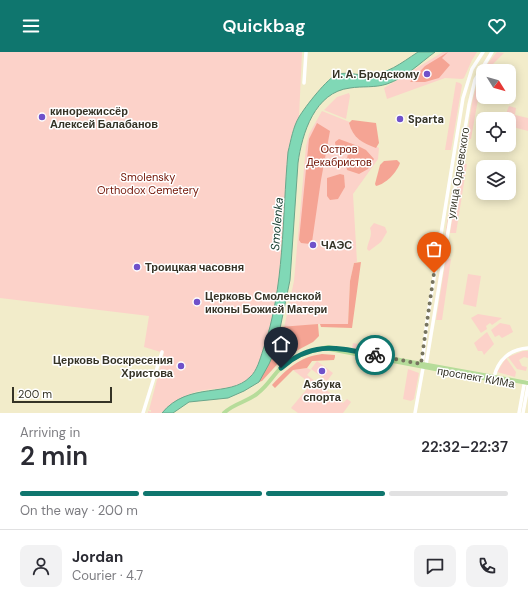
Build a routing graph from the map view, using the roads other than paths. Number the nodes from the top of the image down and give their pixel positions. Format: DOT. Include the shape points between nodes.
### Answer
graph roads {
  1 [pos="306,52"];
  2 [pos="483,52"];
  3 [pos="492,52"];
  4 [pos="304,83"];
  5 [pos="448,189"];
  6 [pos="456,190"];
  7 [pos="430,302"];
  8 [pos="437,303"];
  9 [pos="528,348"];
  10 [pos="162,352"];
  11 [pos="423,365"];
  12 [pos="494,377"];
  13 [pos="527,384"];
  14 [pos="143,413"];
  15 [pos="224,413"];
  16 [pos="415,413"];
  17 [pos="519,413"];
  18 [pos="522,413"];
  1 -- 4 [label="street"];
  2 -- 5 [label="street, улица Одоевского" via="472,69 465,89"];
  3 -- 6 [label="street, улица Одоевского" via="480,70 473,90"];
  5 -- 6 [label="street"];
  5 -- 7 [label="street, улица Одоевского"];
  6 -- 8 [label="street, улица Одоевского"];
  7 -- 8 [label="street"];
  7 -- 11 [label="street, улица Одоевского"];
  8 -- 11 [label="street, улица Одоевского"];
  9 -- 12 [label="street" via="516,350 505,356 497,366"];
  10 -- 14 [label="street"];
  11 -- 12 [label="main road, проспект КИМа"];
  11 -- 13 [label="main road, проспект КИМа"];
  11 -- 15 [label="main road, проспект КИМа" via="323,348 293,359 281,368 259,393 232,406"];
  11 -- 16 [label="street, улица Одоевского"];
  12 -- 13 [label="main road, проспект КИМа"];
  13 -- 17 [label="street"];
  13 -- 18 [label="street"];
}
